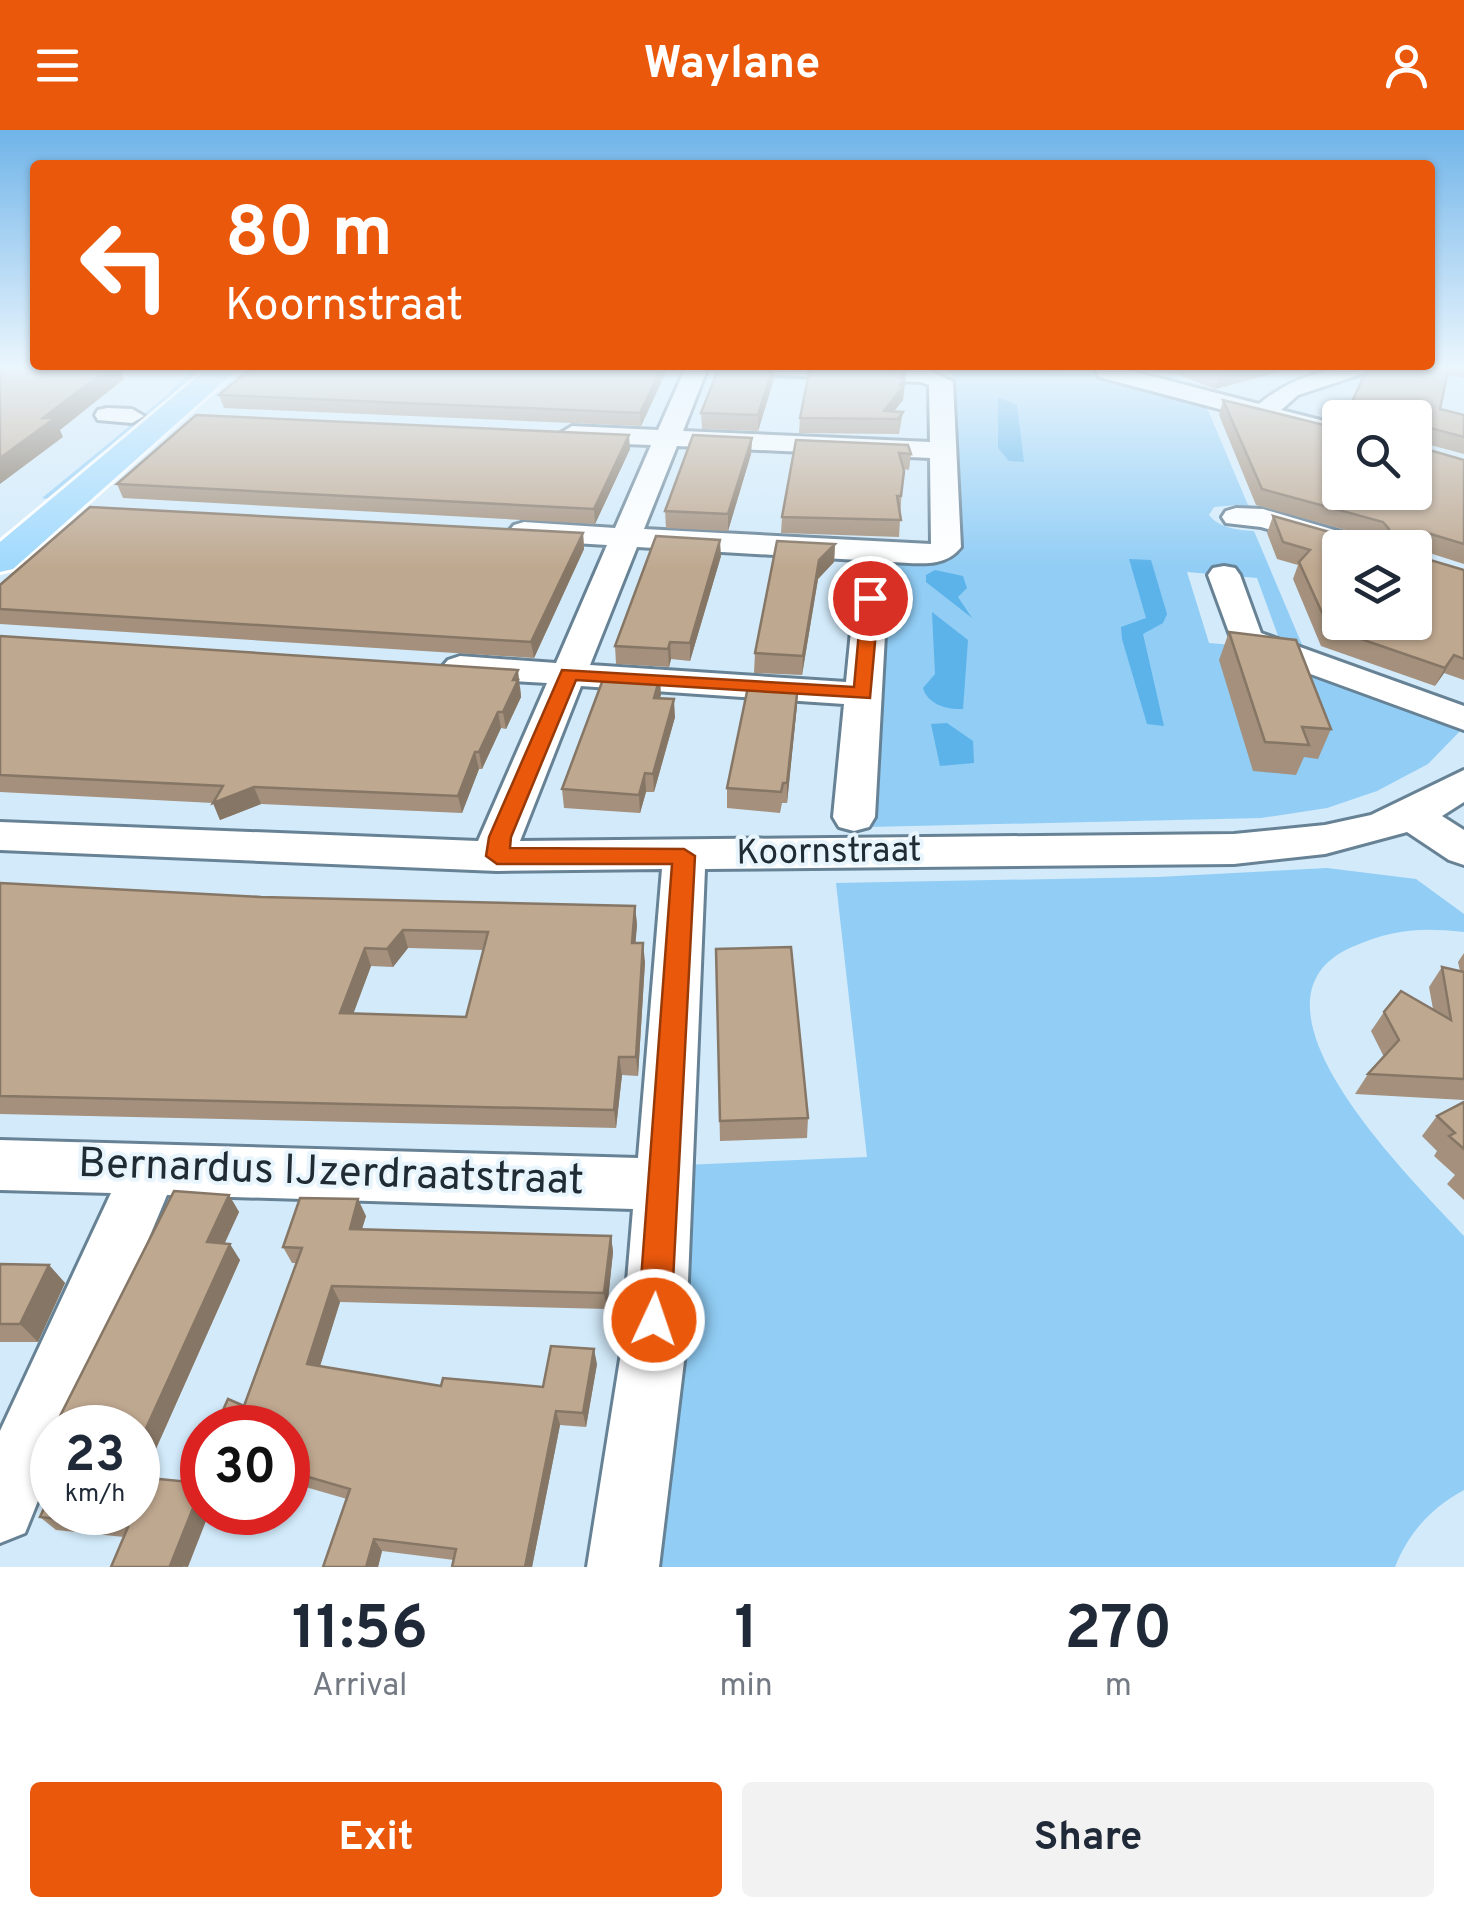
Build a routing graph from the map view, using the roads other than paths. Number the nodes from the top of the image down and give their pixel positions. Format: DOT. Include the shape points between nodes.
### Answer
graph roads {
  1 [pos="98,434"];
  2 [pos="152,434"];
  3 [pos="575,434"];
  4 [pos="671,434"];
  5 [pos="944,434"];
  6 [pos="669,438"];
  7 [pos="945,451"];
  8 [pos="64,508"];
  9 [pos="103,510"];
  10 [pos="1236,517"];
  11 [pos="0,521"];
  12 [pos="492,530"];
  13 [pos="629,536"];
  14 [pos="1322,536"];
  15 [pos="874,552"];
  16 [pos="0,561"];
  17 [pos="1224,576"];
  18 [pos="432,665"];
  19 [pos="569,674"];
  20 [pos="863,694"];
  21 [pos="1464,719"];
  22 [pos="1464,784"];
  23 [pos="854,816"];
  24 [pos="1414,818"];
  25 [pos="0,836"];
  26 [pos="1464,850"];
  27 [pos="497,856"];
  28 [pos="684,856"];
  29 [pos="0,1164"];
  30 [pos="150,1168"];
  31 [pos="662,1184"];
  32 [pos="0,1508"];
  33 [pos="623,1567"];
  1 -- 11 [label="main road"];
  2 -- 8 [label="main road"];
  3 -- 6 [label="street"];
  4 -- 6 [label="street"];
  5 -- 7 [label="street"];
  6 -- 7 [label="street"];
  6 -- 13 [label="street"];
  7 -- 15 [label="street" via="946,547 936,554"];
  8 -- 9 [label="street"];
  8 -- 16 [label="main road"];
  10 -- 14 [label="street"];
  12 -- 13 [label="street"];
  13 -- 15 [label="street"];
  13 -- 19 [label="street"];
  15 -- 20 [label="street"];
  17 -- 21 [label="street" via="1246,640"];
  18 -- 19 [label="street"];
  19 -- 20 [label="street"];
  19 -- 27 [label="street"];
  20 -- 23 [label="street"];
  22 -- 24 [label="street, Koornstraat"];
  24 -- 26 [label="street"];
  24 -- 28 [label="street, Koornstraat" via="1325,841 1234,849"];
  25 -- 27 [label="street, Koornstraat"];
  27 -- 28 [label="street, Koornstraat"];
  28 -- 31 [label="street"];
  29 -- 30 [label="street, Bernardus IJzerdraatstraat"];
  30 -- 31 [label="street, Bernardus IJzerdraatstraat"];
  30 -- 32 [label="street"];
  31 -- 33 [label="street" via="653,1353"];
}
